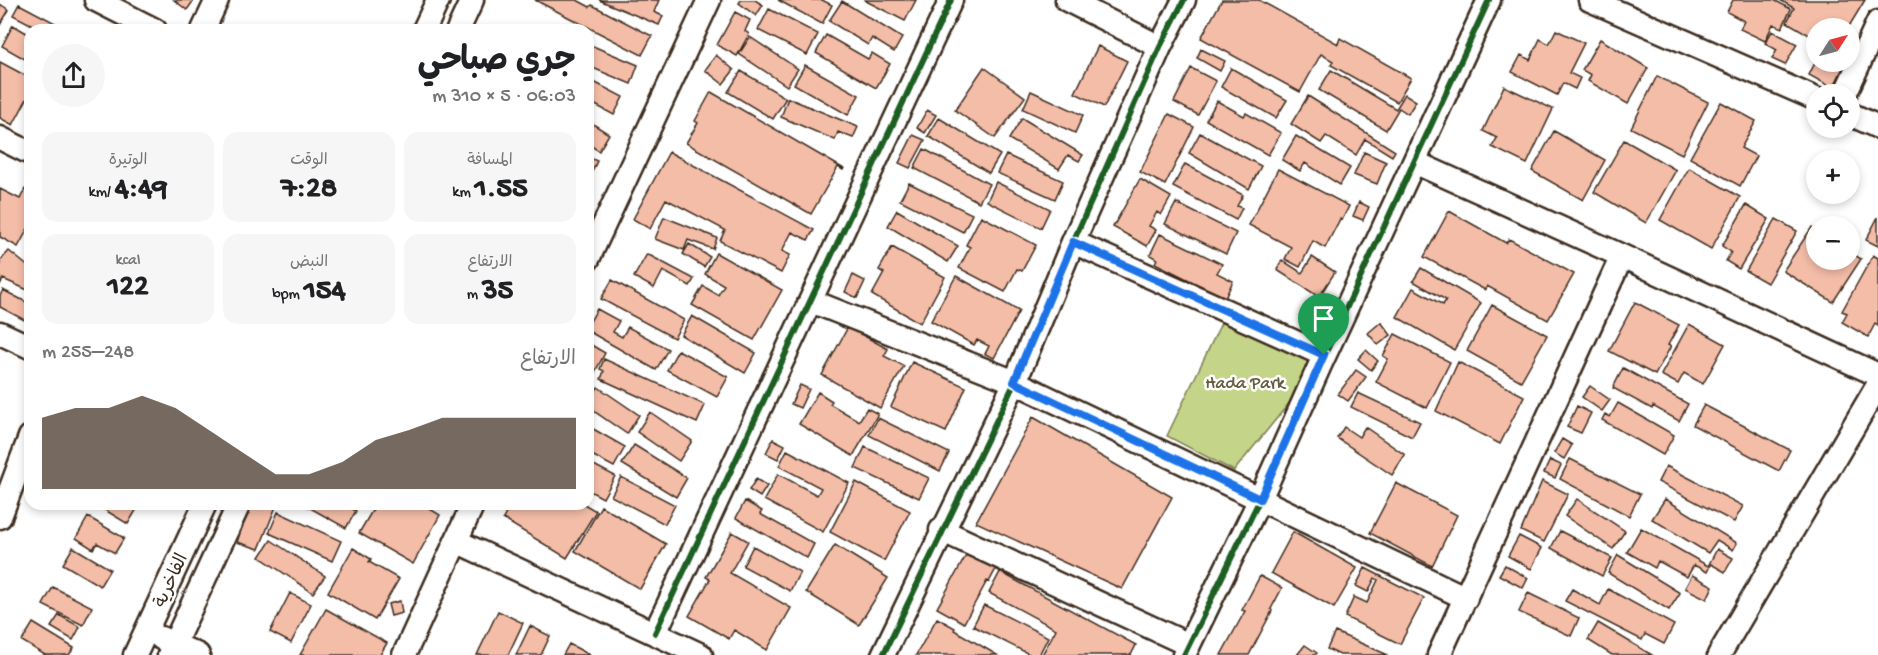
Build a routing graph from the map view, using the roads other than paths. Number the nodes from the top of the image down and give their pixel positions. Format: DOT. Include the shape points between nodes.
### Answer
graph roads {
  1 [pos="96,0"];
  2 [pos="217,0"];
  3 [pos="438,0"];
  4 [pos="472,0"];
  5 [pos="709,0"];
  6 [pos="951,0"];
  7 [pos="1067,0"];
  8 [pos="1184,0"];
  9 [pos="1489,0"];
  10 [pos="1590,0"];
  11 [pos="1878,22"];
  12 [pos="143,24"];
  13 [pos="206,24"];
  14 [pos="427,24"];
  15 [pos="461,24"];
  16 [pos="1160,47"];
  17 [pos="1850,84"];
  18 [pos="1806,95"];
  19 [pos="1860,119"];
  20 [pos="1878,127"];
  21 [pos="0,138"];
  22 [pos="24,150"];
  23 [pos="1414,162"];
  24 [pos="1073,242"];
  25 [pos="594,246"];
  26 [pos="1622,256"];
  27 [pos="811,301"];
  28 [pos="0,333"];
  29 [pos="24,344"];
  30 [pos="1324,355"];
  31 [pos="1878,375"];
  32 [pos="1014,382"];
  33 [pos="1878,385"];
  34 [pos="24,453"];
  35 [pos="1260,499"];
  36 [pos="202,510"];
  37 [pos="236,510"];
  38 [pos="470,510"];
  39 [pos="0,517"];
  40 [pos="941,530"];
  41 [pos="456,541"];
  42 [pos="1466,598"];
  43 [pos="146,633"];
  44 [pos="655,633"];
  45 [pos="172,649"];
  46 [pos="1187,650"];
  47 [pos="135,655"];
  48 [pos="198,655"];
  49 [pos="404,655"];
  50 [pos="701,655"];
  51 [pos="882,655"];
  52 [pos="1439,655"];
  53 [pos="1719,655"];
  1 -- 12 [label="street"];
  2 -- 13 [label="street"];
  3 -- 14 [label="street"];
  4 -- 15 [label="street"];
  5 -- 25 [label="street"];
  6 -- 27 [label="street"];
  7 -- 16 [label="street"];
  8 -- 16 [label="street"];
  9 -- 23 [label="street"];
  10 -- 18 [label="street"];
  11 -- 17 [label="street"];
  16 -- 24 [label="street"];
  19 -- 20 [label="street"];
  21 -- 22 [label="street"];
  23 -- 26 [label="street"];
  23 -- 30 [label="street"];
  24 -- 30 [label="street"];
  24 -- 32 [label="street"];
  26 -- 31 [label="street"];
  26 -- 42 [label="street"];
  27 -- 32 [label="street"];
  27 -- 44 [label="street"];
  28 -- 29 [label="street"];
  30 -- 35 [label="street"];
  32 -- 35 [label="street"];
  32 -- 40 [label="street"];
  33 -- 53 [label="street"];
  34 -- 39 [label="street"];
  35 -- 42 [label="street"];
  35 -- 46 [label="street"];
  36 -- 43 [label="street, الفاخرية"];
  37 -- 45 [label="street"];
  38 -- 41 [label="street"];
  40 -- 46 [label="street"];
  40 -- 51 [label="street"];
  41 -- 44 [label="street"];
  41 -- 49 [label="street"];
  42 -- 52 [label="street"];
  43 -- 45 [label="street"];
  43 -- 47 [label="street, الفاخرية"];
  44 -- 50 [label="street"];
  45 -- 48 [label="street"];
}
